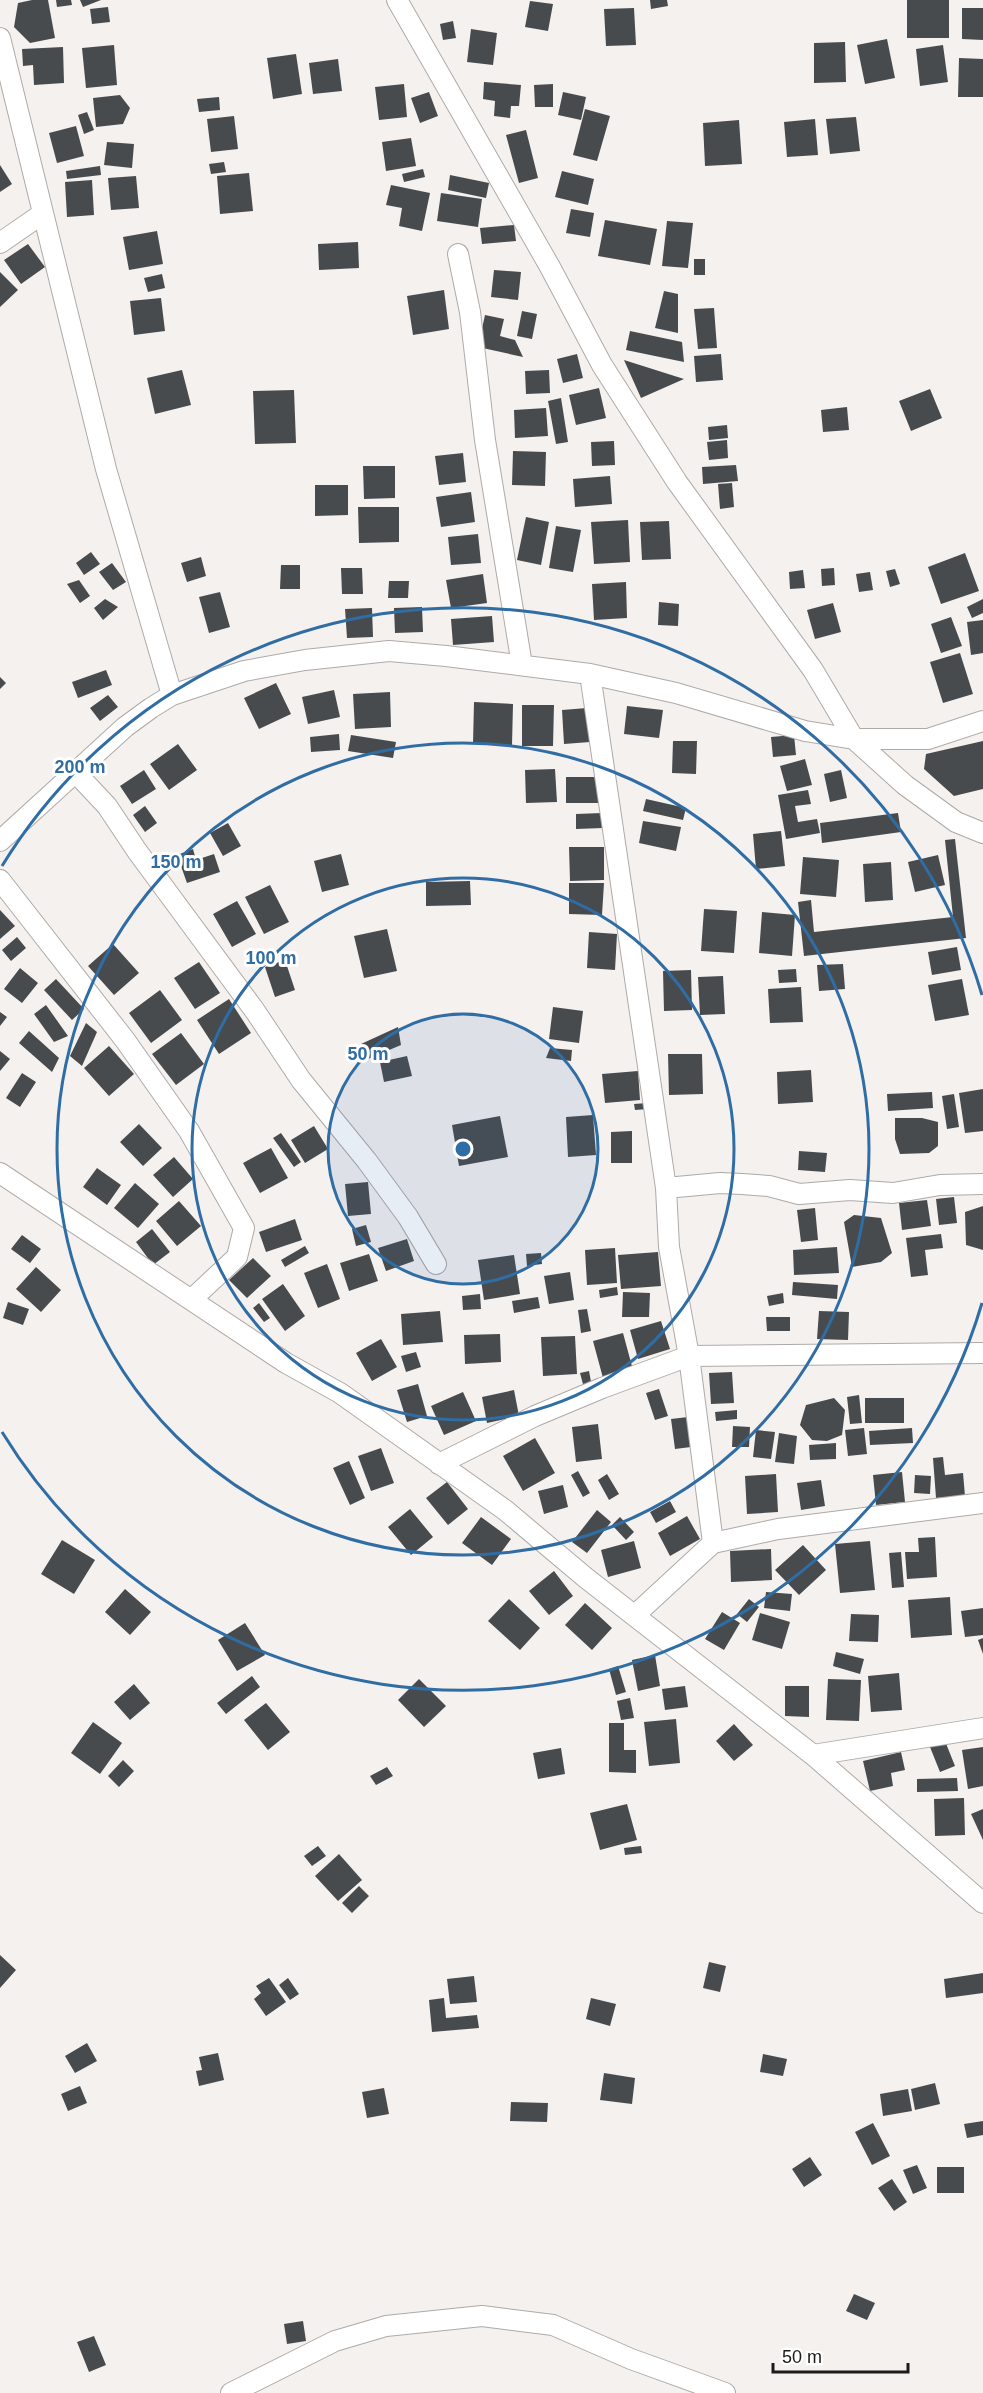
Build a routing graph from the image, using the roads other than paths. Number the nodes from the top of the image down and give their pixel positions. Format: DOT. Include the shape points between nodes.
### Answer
graph roads {
  1 [pos="397,0"];
  2 [pos="0,38"];
  3 [pos="42,214"];
  4 [pos="0,243"];
  5 [pos="458,254"];
  6 [pos="522,665"];
  7 [pos="590,674"];
  8 [pos="172,695"];
  9 [pos="983,721"];
  10 [pos="854,739"];
  11 [pos="76,773"];
  12 [pos="983,832"];
  13 [pos="0,841"];
  14 [pos="0,880"];
  15 [pos="0,1173"];
  16 [pos="983,1184"];
  17 [pos="666,1188"];
  18 [pos="436,1264"];
  19 [pos="191,1300"];
  20 [pos="983,1353"];
  21 [pos="689,1356"];
  22 [pos="439,1464"];
  23 [pos="983,1503"];
  24 [pos="713,1543"];
  25 [pos="635,1615"];
  26 [pos="983,1728"];
  27 [pos="813,1755"];
  28 [pos="983,1903"];
  29 [pos="231,2393"];
  30 [pos="725,2393"];
  1 -- 10 [label="street" via="545,257 602,365 676,482 813,670"];
  2 -- 3 [label="street"];
  3 -- 4 [label="street"];
  3 -- 8 [label="street" via="106,469"];
  5 -- 6 [label="street"];
  6 -- 7 [label="street"];
  6 -- 8 [label="street" via="389,651 244,671"];
  7 -- 10 [label="street" via="676,693 805,731"];
  7 -- 17 [label="street"];
  8 -- 11 [label="street" via="125,727"];
  9 -- 10 [label="street" via="928,739"];
  10 -- 12 [label="street" via="905,785 956,822"];
  11 -- 13 [label="street"];
  11 -- 18 [label="street" via="107,806 301,1080 368,1161"];
  14 -- 19 [label="street" via="125,1040 189,1131 244,1228 237,1257"];
  15 -- 19 [label="street"];
  16 -- 17 [label="street" via="940,1185 893,1193 850,1190 799,1194 769,1186 720,1183"];
  17 -- 21 [label="street" via="669,1247"];
  19 -- 22 [label="street" via="286,1363 340,1393"];
  20 -- 21 [label="street"];
  21 -- 22 [label="street" via="535,1416"];
  21 -- 24 [label="street"];
  22 -- 25 [label="street" via="505,1510"];
  23 -- 24 [label="street" via="777,1529"];
  24 -- 25 [label="street"];
  25 -- 27 [label="street"];
  26 -- 27 [label="street"];
  27 -- 28 [label="street"];
  29 -- 30 [label="street" via="335,2341 386,2326 482,2316 553,2325"];
}
